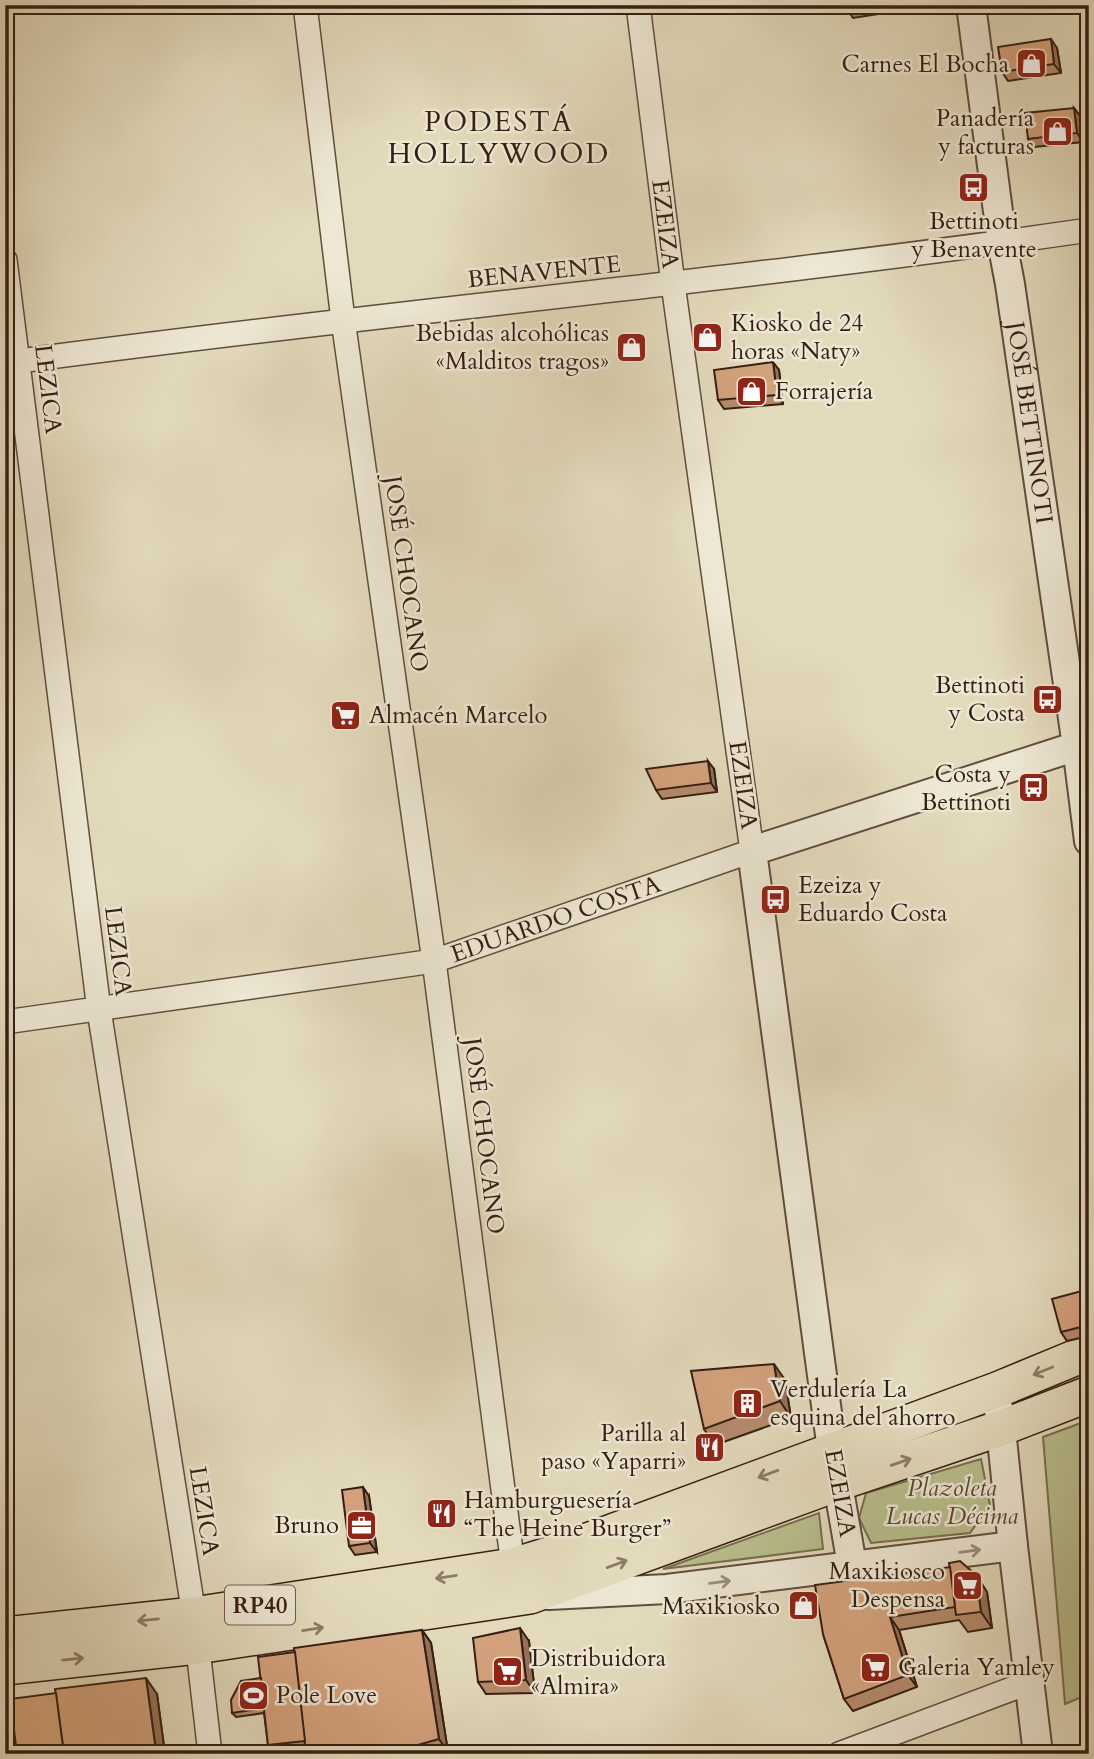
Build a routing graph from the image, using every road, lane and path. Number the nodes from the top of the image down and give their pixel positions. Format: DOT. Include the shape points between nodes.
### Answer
graph roads {
  1 [pos="305,5"];
  2 [pos="638,5"];
  3 [pos="971,5"];
  4 [pos="1089,230"];
  5 [pos="1002,242"];
  6 [pos="5,260"];
  7 [pos="673,284"];
  8 [pos="343,320"];
  9 [pos="12,362"];
  10 [pos="1083,746"];
  11 [pos="1089,841"];
  12 [pos="752,851"];
  13 [pos="434,961"];
  14 [pos="99,1010"];
  15 [pos="5,1022"];
  16 [pos="1089,1352"];
  17 [pos="997,1390"];
  18 [pos="1089,1394"];
  19 [pos="1001,1428"];
  20 [pos="835,1467"];
  21 [pos="1013,1546"];
  22 [pos="852,1565"];
  23 [pos="522,1581"];
  24 [pos="195,1631"];
  25 [pos="5,1635"];
  26 [pos="5,1667"];
  27 [pos="1030,1682"];
  28 [pos="210,1754"];
  29 [pos="839,1754"];
  30 [pos="1038,1754"];
  1 -- 8 [label="street, JOSÉ CHOCANO"];
  2 -- 7 [label="street, EZEIZA"];
  3 -- 5 [label="street, JOSÉ BETTINOTI"];
  4 -- 5 [label="street, BENAVENTE"];
  5 -- 7 [label="street, BENAVENTE"];
  5 -- 10 [label="street, JOSÉ BETTINOTI"];
  6 -- 9 [label="street, LEZICA"];
  7 -- 8 [label="street, BENAVENTE"];
  7 -- 12 [label="street, EZEIZA"];
  8 -- 9 [label="street, BENAVENTE"];
  8 -- 13 [label="street, JOSÉ CHOCANO"];
  9 -- 14 [label="street, LEZICA"];
  10 -- 11 [label="street, JOSÉ BETTINOTI"];
  10 -- 12 [label="street, EDUARDO COSTA"];
  12 -- 13 [label="street, EDUARDO COSTA"];
  12 -- 20 [label="street, EZEIZA"];
  13 -- 14 [label="street, EDUARDO COSTA"];
  13 -- 23 [label="street, JOSÉ CHOCANO"];
  14 -- 15 [label="street, EDUARDO COSTA"];
  14 -- 24 [label="street, LEZICA"];
  16 -- 17 [label="main road, RP40, one-way"];
  17 -- 19 [label="street"];
  17 -- 20 [label="main road, RP40"];
  18 -- 19 [label="main road, RP40"];
  20 -- 19 [label="main road, RP40, one-way"];
  19 -- 21 [label="street"];
  20 -- 22 [label="street, EZEIZA"];
  20 -- 23 [label="main road, RP40"];
  22 -- 21 [label="street, one-way"];
  21 -- 27 [label="street"];
  23 -- 22 [label="street, one-way" via="667,1588"];
  23 -- 24 [label="main road, RP40"];
  24 -- 25 [label="main road, RP40, one-way"];
  26 -- 24 [label="main road, RP40, one-way"];
  24 -- 28 [label="street, LEZICA"];
  27 -- 29 [label="street"];
  27 -- 30 [label="street"];
}
